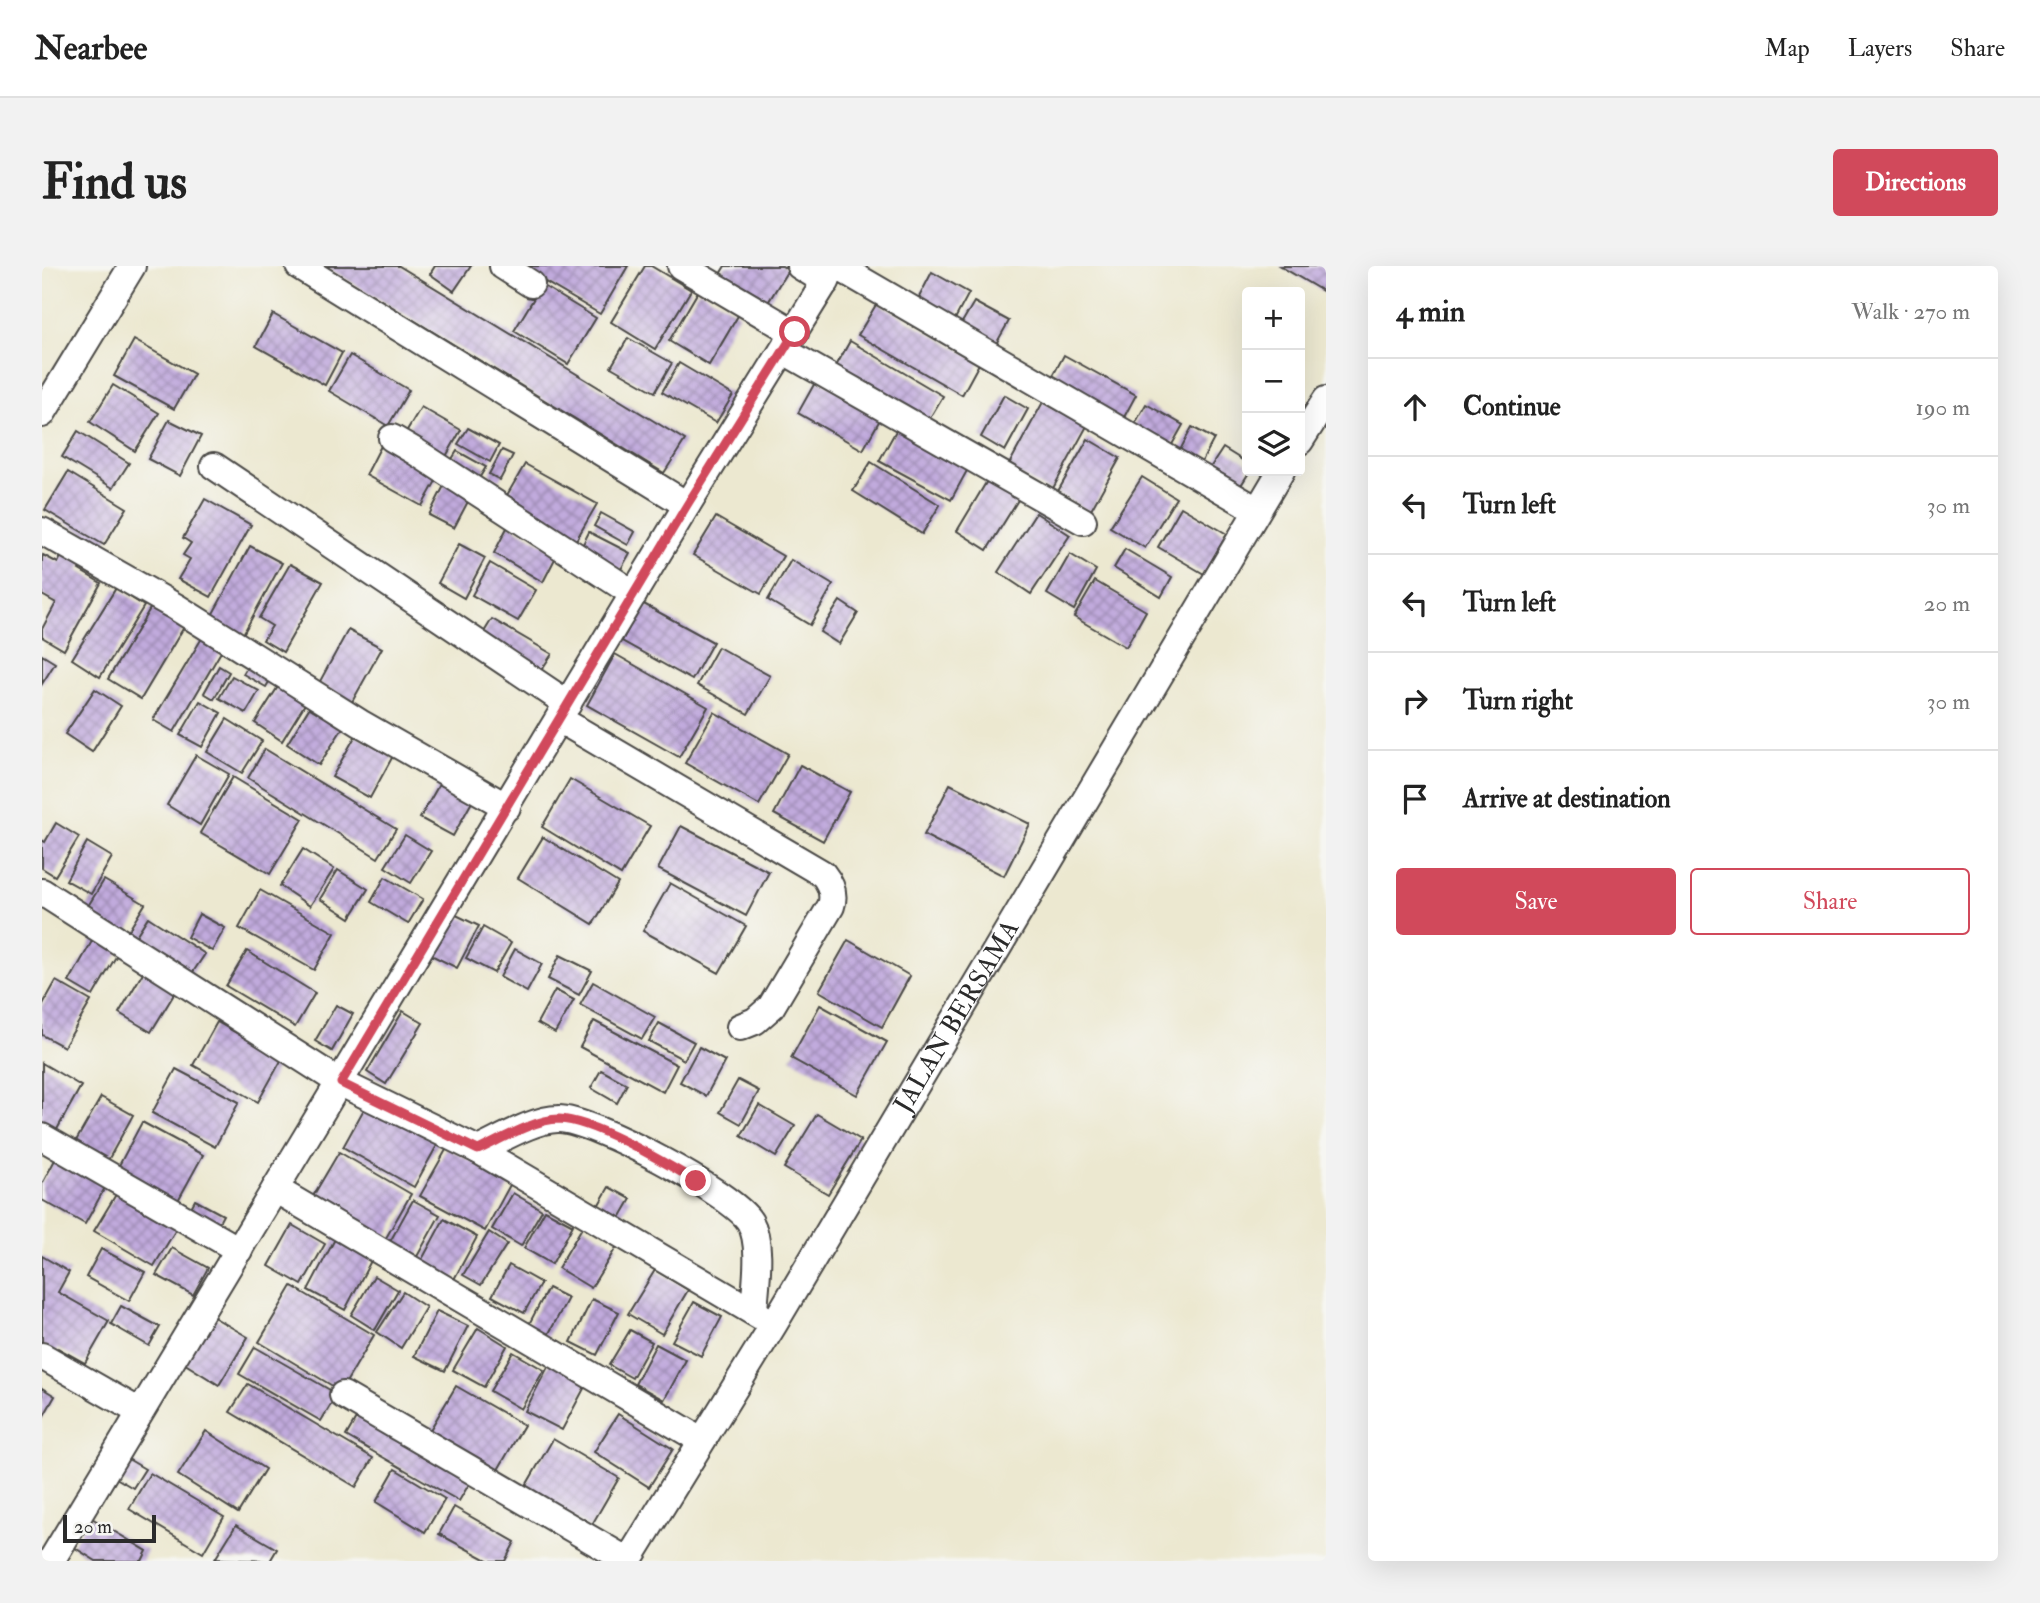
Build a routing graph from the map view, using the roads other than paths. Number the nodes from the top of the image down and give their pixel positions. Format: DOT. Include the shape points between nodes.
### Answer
graph roads {
  1 [pos="132,266"];
  2 [pos="299,266"];
  3 [pos="503,266"];
  4 [pos="681,266"];
  5 [pos="800,266"];
  6 [pos="833,271"];
  7 [pos="531,284"];
  8 [pos="790,342"];
  9 [pos="1326,400"];
  10 [pos="45,401"];
  11 [pos="1305,434"];
  12 [pos="391,438"];
  13 [pos="214,466"];
  14 [pos="1279,476"];
  15 [pos="687,505"];
  16 [pos="1257,510"];
  17 [pos="1083,522"];
  18 [pos="42,531"];
  19 [pos="634,594"];
  20 [pos="564,712"];
  21 [pos="507,807"];
  22 [pos="42,892"];
  23 [pos="740,1027"];
  24 [pos="341,1083"];
  25 [pos="42,1138"];
  26 [pos="478,1150"];
  27 [pos="275,1189"];
  28 [pos="239,1250"];
  29 [pos="764,1318"];
  30 [pos="42,1356"];
  31 [pos="343,1395"];
  32 [pos="140,1412"];
  33 [pos="701,1440"];
  34 [pos="51,1561"];
  35 [pos="628,1561"];
  1 -- 10 [label="street"];
  2 -- 15 [label="street"];
  3 -- 7 [label="street"];
  4 -- 8 [label="street"];
  5 -- 6 [label="street"];
  6 -- 8 [label="street"];
  6 -- 16 [label="street"];
  8 -- 15 [label="street"];
  8 -- 17 [label="street"];
  9 -- 11 [label="street"];
  12 -- 19 [label="street"];
  13 -- 20 [label="street"];
  14 -- 16 [label="street, JALAN BERSAMA"];
  15 -- 19 [label="street"];
  16 -- 29 [label="street, JALAN BERSAMA"];
  18 -- 21 [label="street"];
  19 -- 20 [label="street"];
  20 -- 21 [label="street"];
  20 -- 23 [label="street" via="828,880 831,906 771,1007"];
  21 -- 24 [label="street"];
  22 -- 24 [label="street"];
  24 -- 26 [label="street"];
  24 -- 27 [label="street"];
  25 -- 28 [label="street"];
  26 -- 29 [label="street"];
  26 -- 29 [label="street" via="558,1119 611,1136 685,1175 749,1221 757,1240"];
  27 -- 28 [label="street"];
  27 -- 33 [label="street"];
  28 -- 32 [label="street"];
  29 -- 33 [label="street, JALAN BERSAMA"];
  30 -- 32 [label="street"];
  31 -- 35 [label="street"];
  32 -- 34 [label="street"];
  33 -- 35 [label="street, JALAN BERSAMA"];
}
